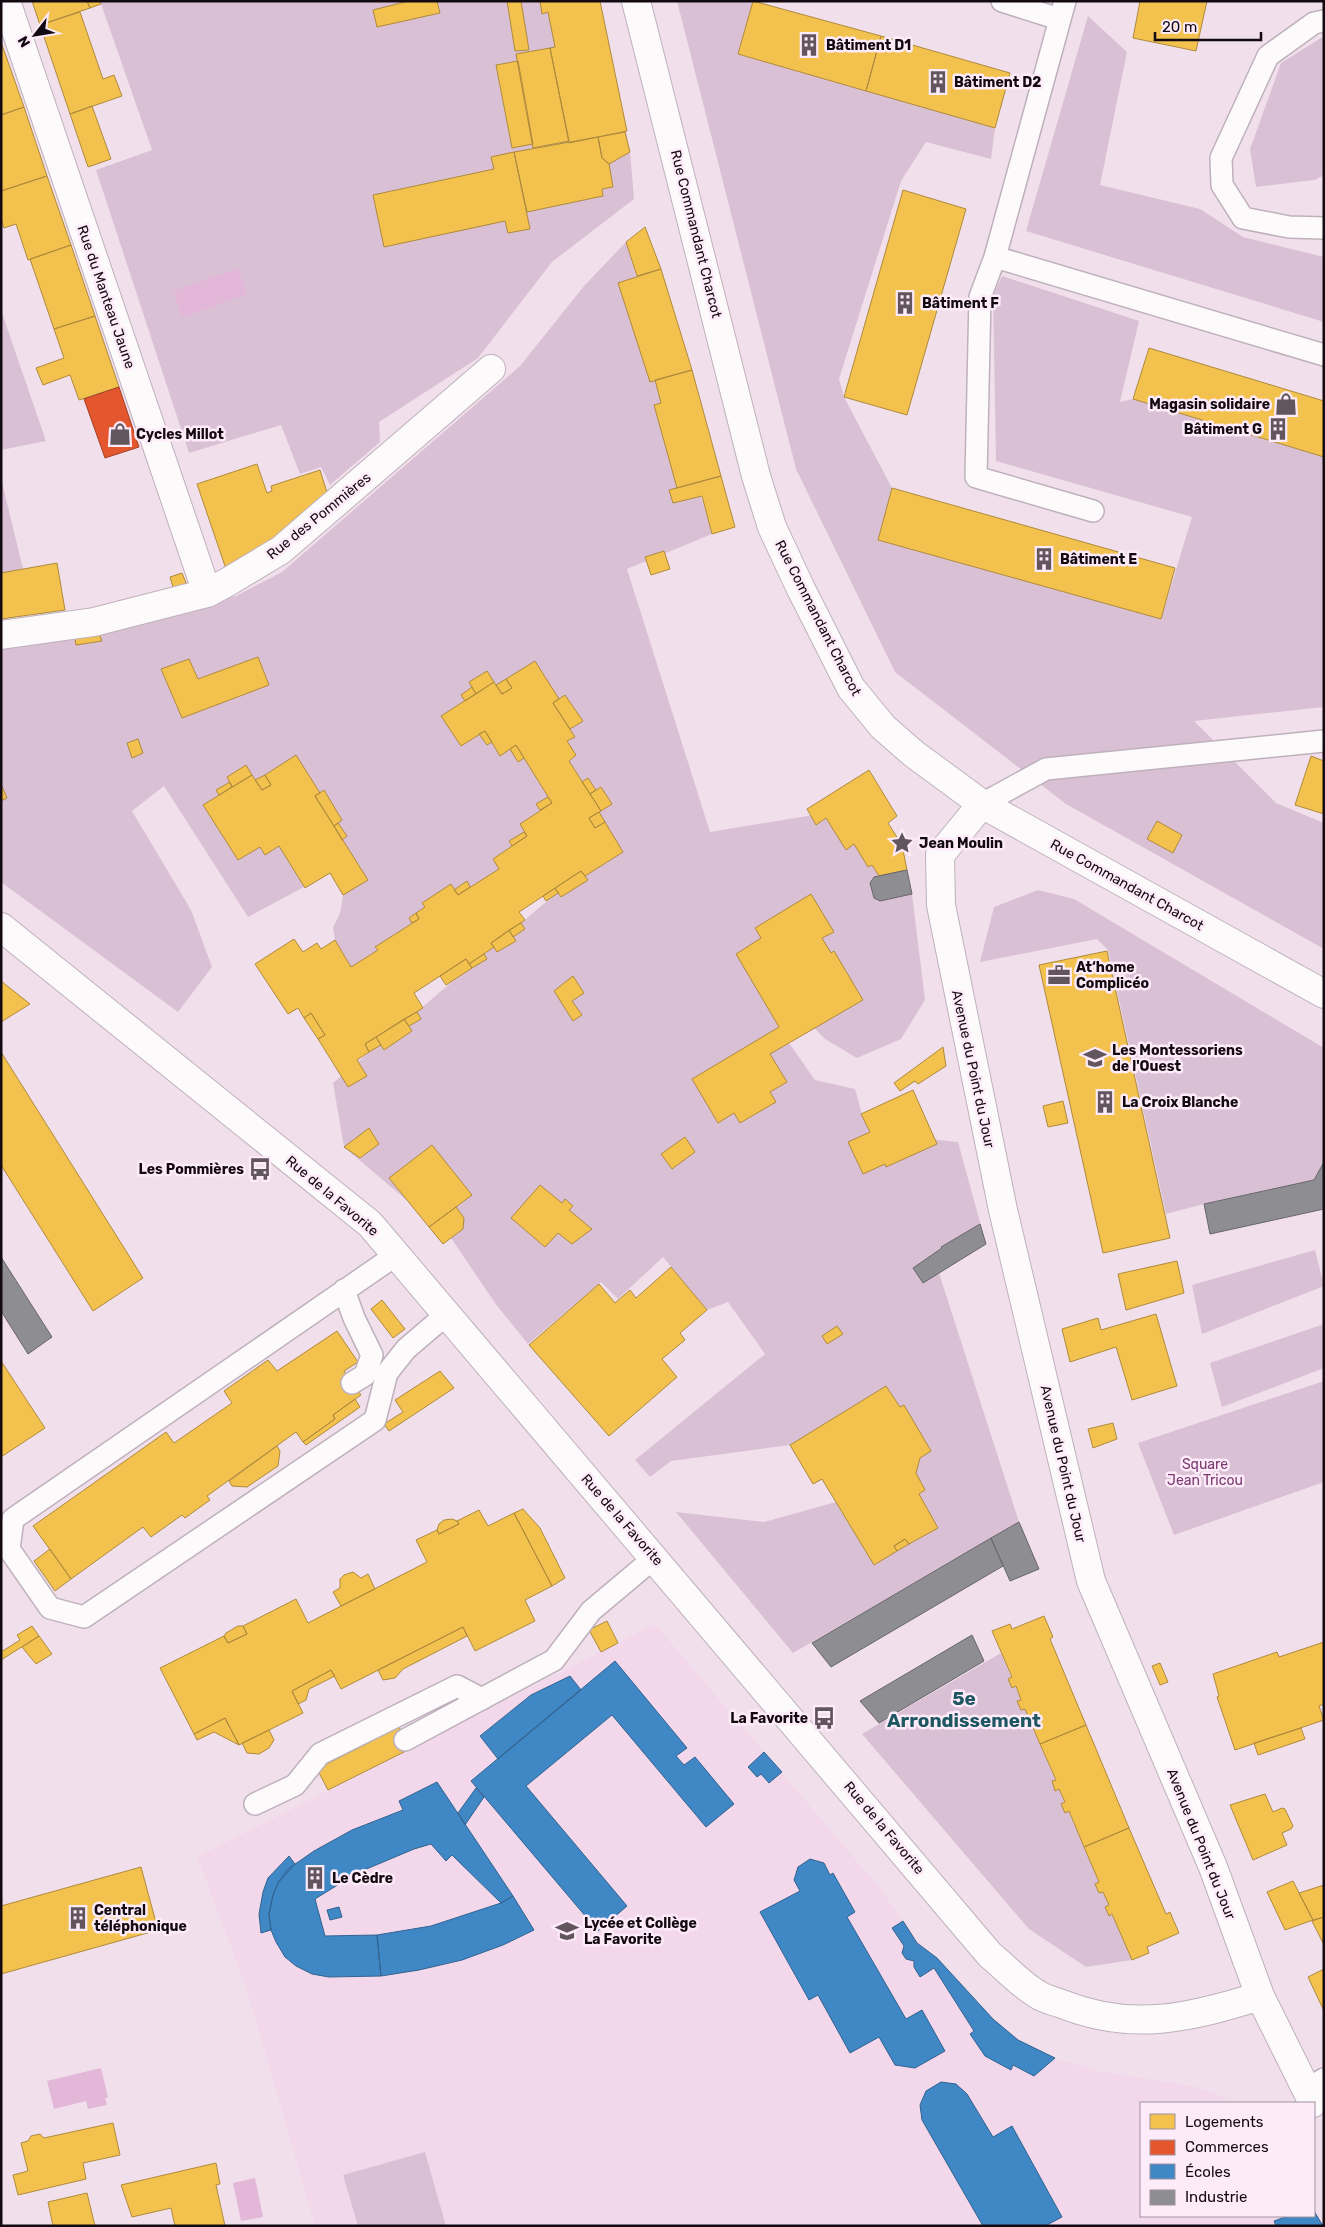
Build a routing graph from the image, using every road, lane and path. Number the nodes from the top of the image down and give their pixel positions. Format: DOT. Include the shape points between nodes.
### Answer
graph roads {
  1 [pos="6,1"];
  2 [pos="636,1"];
  3 [pos="1002,1"];
  4 [pos="1062,10"];
  5 [pos="1324,21"];
  6 [pos="1324,228"];
  7 [pos="995,257"];
  8 [pos="1324,355"];
  9 [pos="491,369"];
  10 [pos="1093,512"];
  11 [pos="207,593"];
  12 [pos="1,635"];
  13 [pos="1324,741"];
  14 [pos="982,804"];
  15 [pos="1,927"];
  16 [pos="1324,994"];
  17 [pos="396,1255"];
  18 [pos="344,1290"];
  19 [pos="447,1314"];
  20 [pos="352,1383"];
  21 [pos="654,1558"];
  22 [pos="482,1700"];
  23 [pos="405,1740"];
  24 [pos="255,1804"];
  25 [pos="1260,1996"];
  26 [pos="1314,2094"];
  27 [pos="1324,2122"];
  1 -- 11 [label="street, Rue du Manteau Jaune"];
  2 -- 14 [label="street, Rue Commandant Charcot" via="756,476 772,527 857,698 914,754"];
  3 -- 4 [label="lane"];
  4 -- 7 [label="lane"];
  5 -- 6 [label="lane" via="1314,23 1268,56 1222,158 1222,185 1243,218 1289,227"];
  7 -- 8 [label="lane"];
  7 -- 10 [label="lane" via="980,297 976,477"];
  9 -- 11 [label="street, Rue des Pommières" via="281,550"];
  11 -- 12 [label="street, Rue des Pommières" via="94,622"];
  13 -- 14 [label="lane" via="1046,769"];
  14 -- 16 [label="street, Rue Commandant Charcot"];
  14 -- 25 [label="street, Avenue du Point du Jour" via="940,855 941,905 1003,1210 1091,1581 1213,1867"];
  15 -- 17 [label="street, Rue de la Favorite" via="370,1224"];
  17 -- 18 [label="lane"];
  17 -- 19 [label="street, Rue de la Favorite"];
  18 -- 19 [label="lane" via="12,1519 9,1549 50,1608 84,1617 375,1420 387,1373 406,1349"];
  18 -- 20 [label="lane" via="372,1355 365,1375"];
  19 -- 21 [label="street, Rue de la Favorite"];
  21 -- 22 [label="lane" via="591,1611 554,1660"];
  21 -- 25 [label="street, Rue de la Favorite" via="990,1955 1037,1994 1088,2015 1130,2020 1208,2012"];
  22 -- 23 [label="lane"];
  22 -- 24 [label="lane" via="457,1686 320,1754 295,1785"];
  25 -- 26 [label="street, Avenue du Point du Jour"];
  26 -- 27 [label="street, Avenue du Point du Jour"];
}
